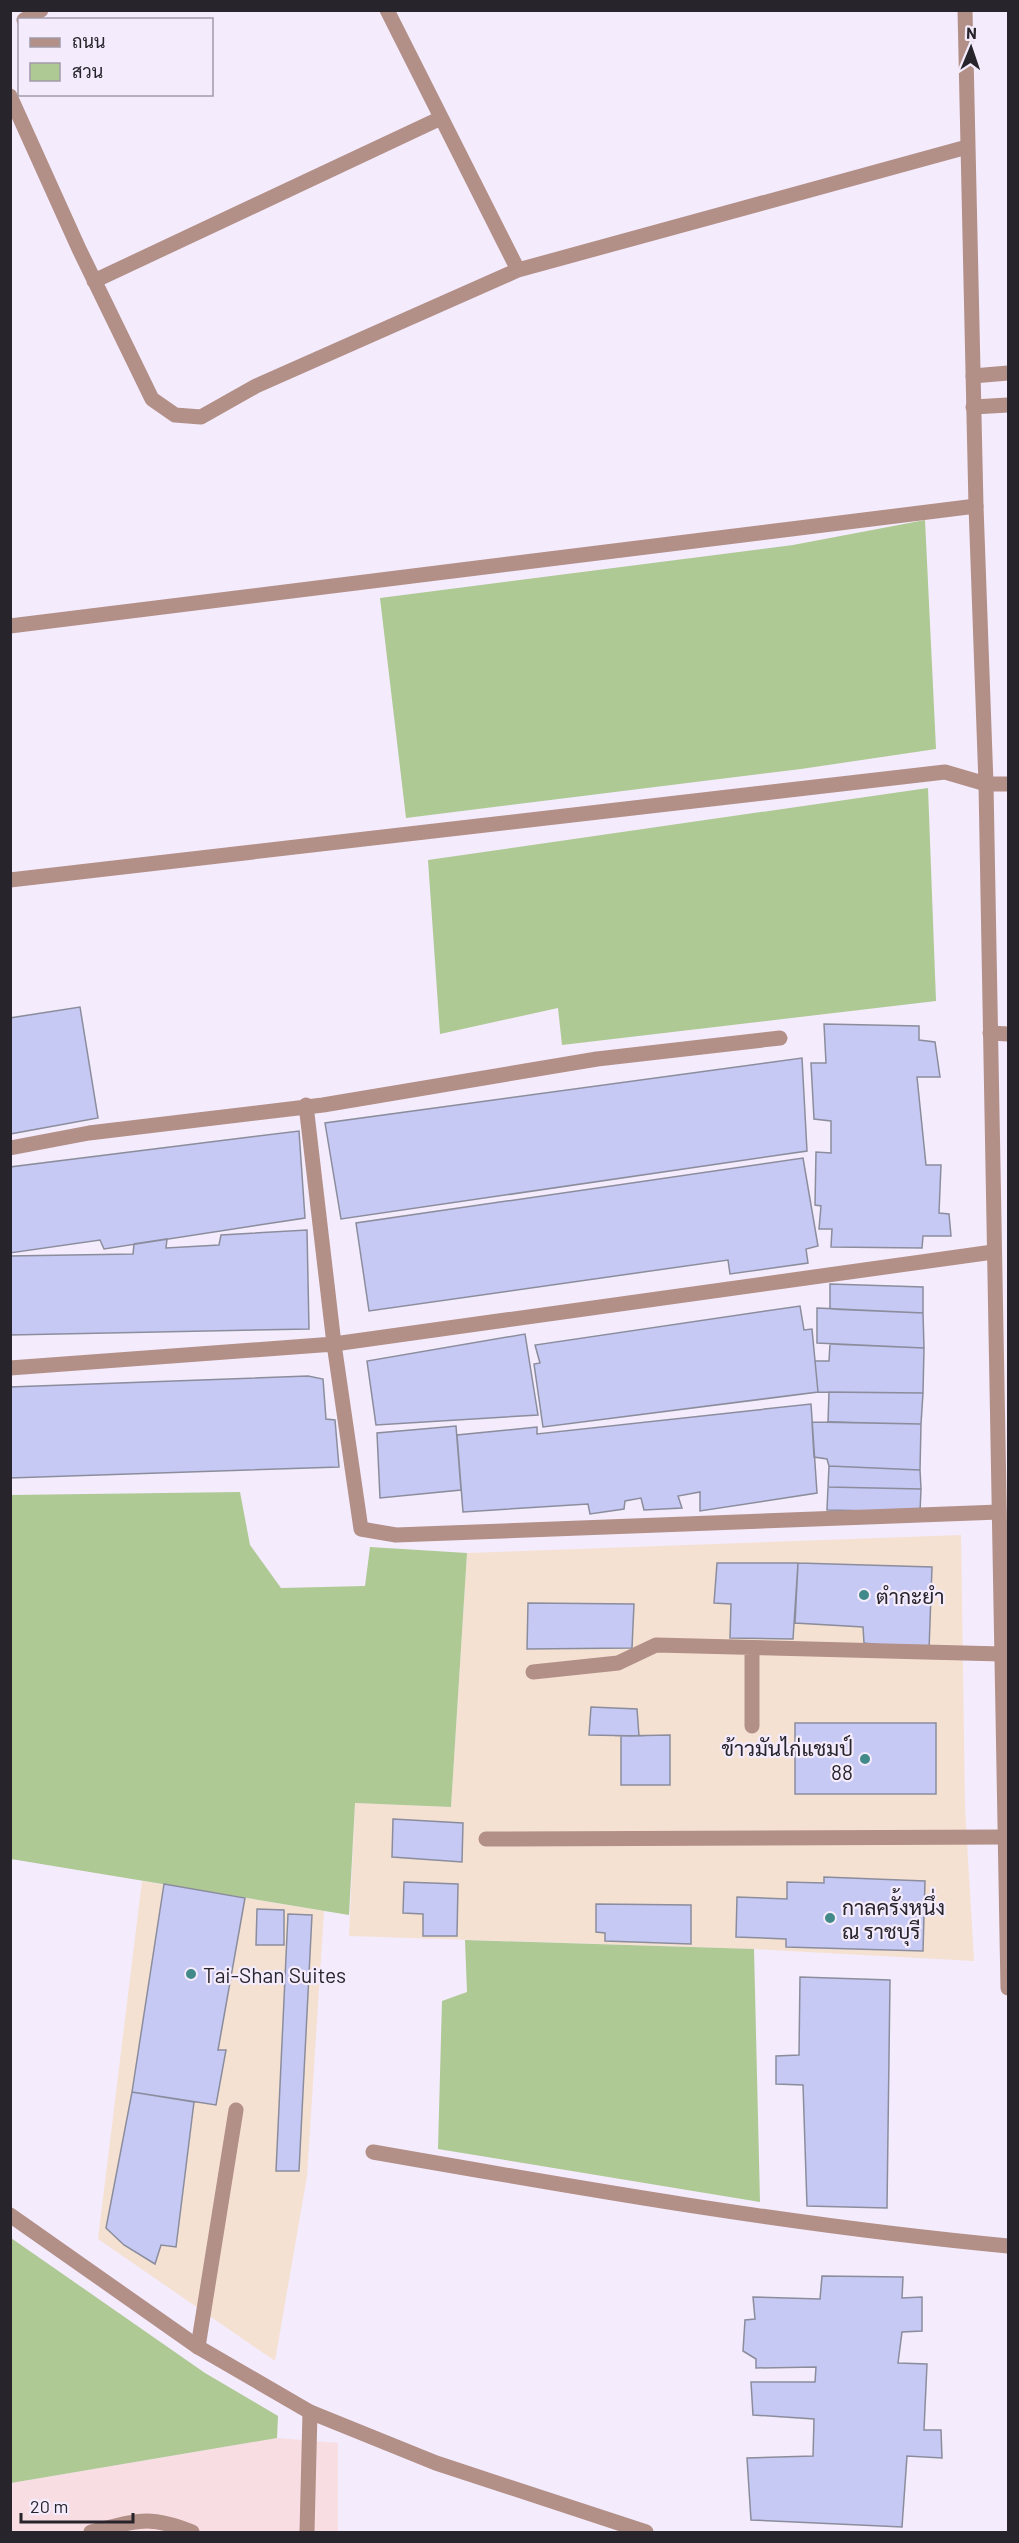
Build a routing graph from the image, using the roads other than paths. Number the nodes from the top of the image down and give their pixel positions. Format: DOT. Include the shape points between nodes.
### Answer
graph roads {
  1 [pos="41,10"];
  2 [pos="387,10"];
  3 [pos="965,10"];
  4 [pos="27,18"];
  5 [pos="10,96"];
  6 [pos="441,118"];
  7 [pos="967,147"];
  8 [pos="518,270"];
  9 [pos="94,281"];
  10 [pos="1008,373"];
  11 [pos="973,376"];
  12 [pos="1008,405"];
  13 [pos="973,407"];
  14 [pos="976,506"];
  15 [pos="10,626"];
  16 [pos="1008,783"];
  17 [pos="986,784"];
  18 [pos="10,880"];
  19 [pos="990,1033"];
  20 [pos="1008,1034"];
  21 [pos="780,1038"];
  22 [pos="306,1105"];
  23 [pos="10,1148"];
  24 [pos="993,1252"];
  25 [pos="334,1344"];
  26 [pos="10,1368"];
  27 [pos="999,1512"];
  28 [pos="752,1648"];
  29 [pos="1002,1654"];
  30 [pos="533,1672"];
  31 [pos="752,1726"];
  32 [pos="1005,1837"];
  33 [pos="486,1839"];
  34 [pos="1008,1952"];
  35 [pos="1008,1988"];
  36 [pos="236,2110"];
  37 [pos="373,2152"];
  38 [pos="10,2215"];
  39 [pos="1008,2246"];
  40 [pos="198,2347"];
  41 [pos="310,2412"];
  42 [pos="91,2532"];
  43 [pos="192,2532"];
  44 [pos="306,2532"];
  45 [pos="646,2532"];
  1 -- 4 [label="street"];
  2 -- 6 [label="street"];
  3 -- 7 [label="street"];
  5 -- 9 [label="street"];
  6 -- 8 [label="street"];
  6 -- 9 [label="street"];
  7 -- 8 [label="street"];
  7 -- 11 [label="street"];
  8 -- 9 [label="street" via="256,386 201,417 176,415 152,399"];
  10 -- 11 [label="street"];
  11 -- 13 [label="street"];
  12 -- 13 [label="street"];
  13 -- 14 [label="street"];
  14 -- 15 [label="street"];
  14 -- 17 [label="street"];
  16 -- 17 [label="street"];
  17 -- 18 [label="street" via="945,772"];
  17 -- 19 [label="street"];
  19 -- 20 [label="street"];
  19 -- 24 [label="street"];
  21 -- 22 [label="street" via="597,1059"];
  22 -- 23 [label="street" via="89,1133"];
  22 -- 25 [label="street"];
  24 -- 25 [label="street"];
  24 -- 27 [label="street"];
  25 -- 26 [label="street"];
  25 -- 27 [label="street" via="361,1529 396,1536"];
  27 -- 29 [label="street"];
  28 -- 29 [label="street"];
  28 -- 30 [label="street" via="656,1646 618,1663"];
  28 -- 31 [label="street"];
  29 -- 32 [label="street"];
  32 -- 33 [label="street"];
  32 -- 34 [label="street"];
  34 -- 35 [label="street"];
  36 -- 40 [label="street"];
  37 -- 39 [label="street" via="677,2204 888,2235"];
  38 -- 40 [label="street"];
  40 -- 41 [label="street"];
  41 -- 44 [label="street"];
  41 -- 45 [label="street" via="436,2463"];
  42 -- 43 [label="street" via="141,2519 171,2523"];
}
